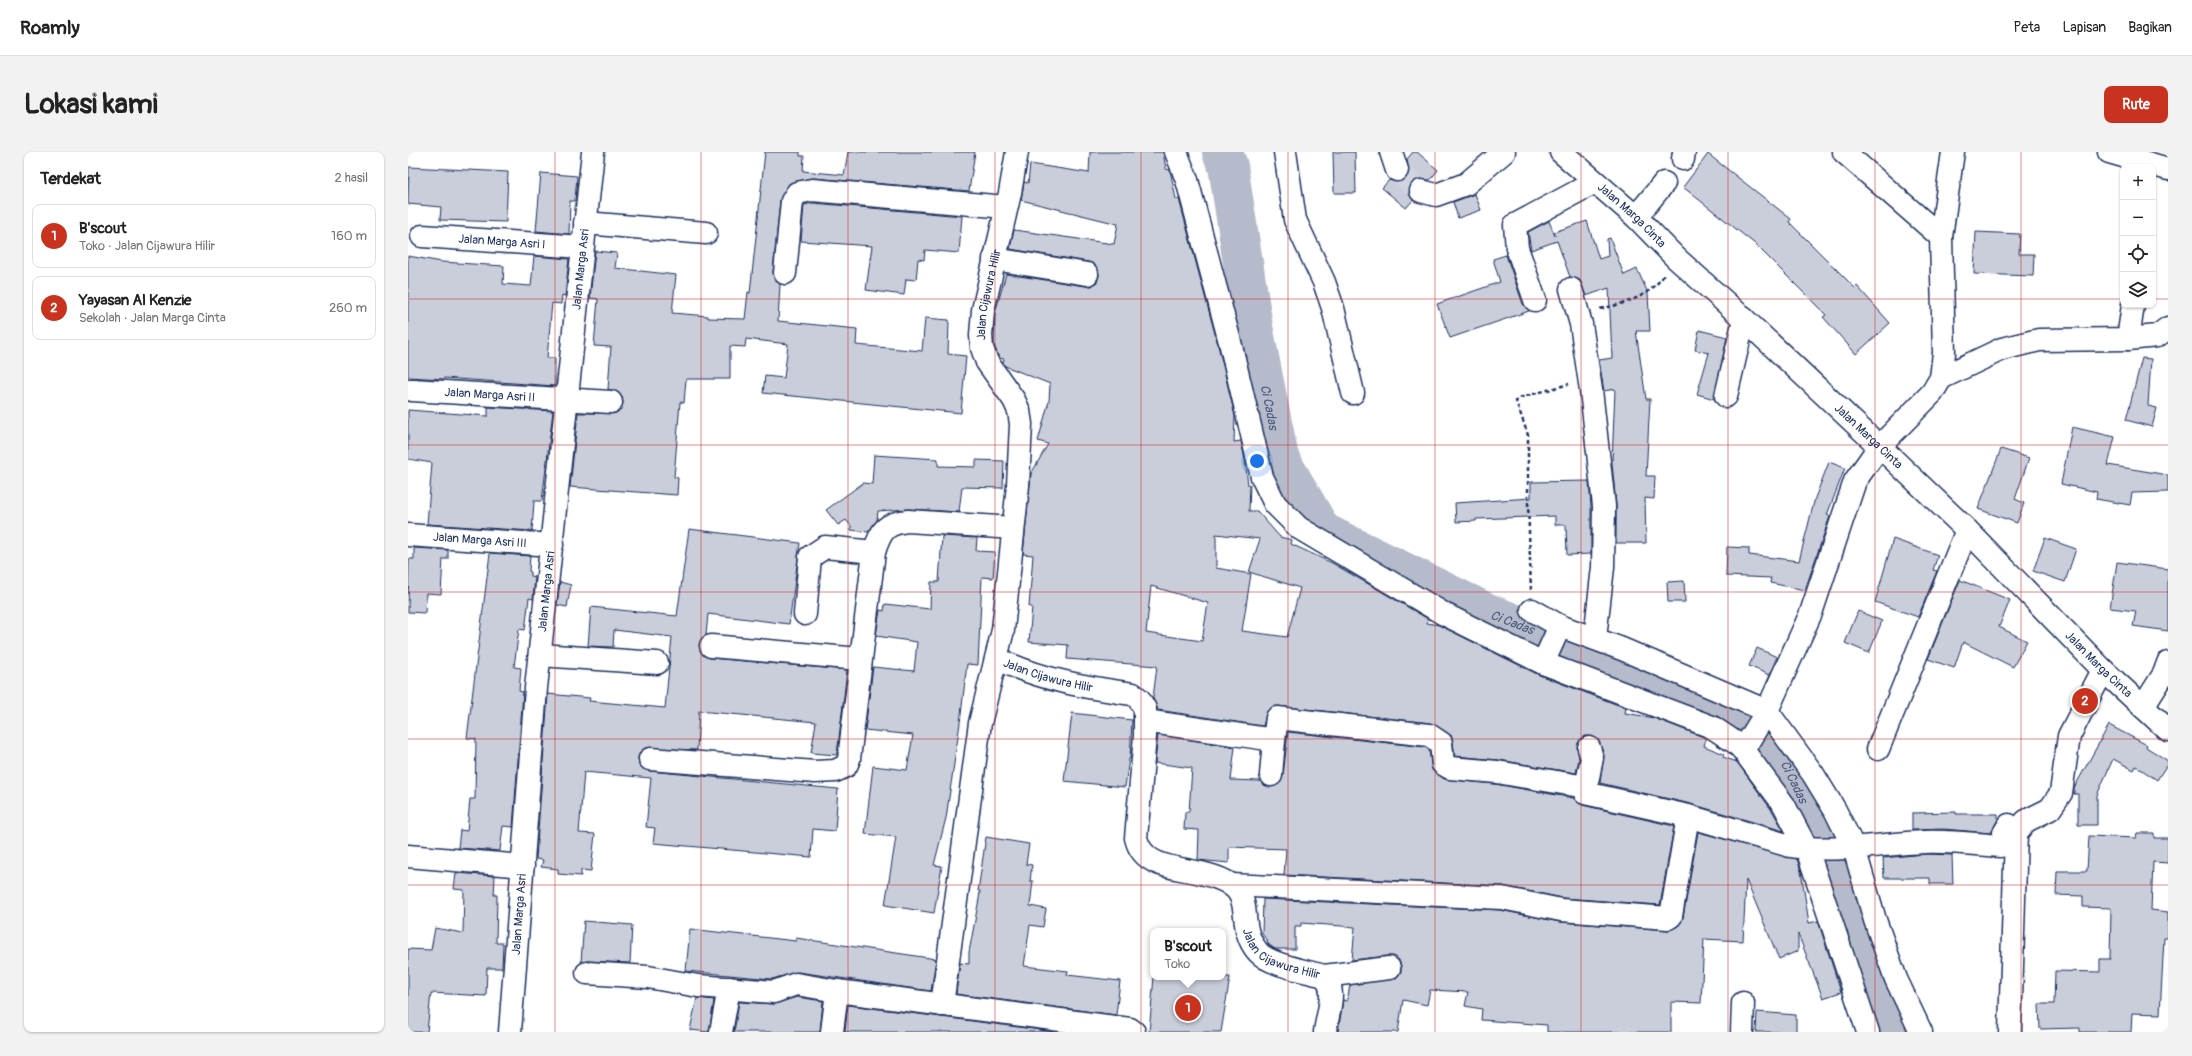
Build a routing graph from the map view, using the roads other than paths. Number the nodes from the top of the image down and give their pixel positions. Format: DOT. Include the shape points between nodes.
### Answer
graph roads {
  1 [pos="593,152"];
  2 [pos="1016,152"];
  3 [pos="1176,152"];
  4 [pos="1285,152"];
  5 [pos="1504,152"];
  6 [pos="1561,152"];
  7 [pos="1844,152"];
  8 [pos="1953,152"];
  9 [pos="2109,152"];
  10 [pos="2158,170"];
  11 [pos="1595,182"];
  12 [pos="1664,182"];
  13 [pos="1421,191"];
  14 [pos="1006,207"];
  15 [pos="1636,216"];
  16 [pos="585,223"];
  17 [pos="706,233"];
  18 [pos="422,236"];
  19 [pos="1941,237"];
  20 [pos="582,247"];
  21 [pos="994,259"];
  22 [pos="785,273"];
  23 [pos="1087,274"];
  24 [pos="1571,289"];
  25 [pos="1535,300"];
  26 [pos="2133,308"];
  27 [pos="1744,319"];
  28 [pos="2168,328"];
  29 [pos="2128,339"];
  30 [pos="1941,378"];
  31 [pos="412,390"];
  32 [pos="1353,393"];
  33 [pos="1726,396"];
  34 [pos="567,399"];
  35 [pos="611,402"];
  36 [pos="1914,410"];
  37 [pos="1880,447"];
  38 [pos="1896,462"];
  39 [pos="1013,528"];
  40 [pos="1967,530"];
  41 [pos="408,535"];
  42 [pos="552,545"];
  43 [pos="874,552"];
  44 [pos="1532,610"];
  45 [pos="805,614"];
  46 [pos="1559,628"];
  47 [pos="1595,638"];
  48 [pos="711,646"];
  49 [pos="540,656"];
  50 [pos="860,659"];
  51 [pos="997,659"];
  52 [pos="1545,659"];
  53 [pos="657,663"];
  54 [pos="2168,663"];
  55 [pos="2103,670"];
  56 [pos="2143,707"];
  57 [pos="1765,715"];
  58 [pos="1145,721"];
  59 [pos="2168,730"];
  60 [pos="1274,740"];
  61 [pos="1746,746"];
  62 [pos="1589,748"];
  63 [pos="1878,749"];
  64 [pos="650,759"];
  65 [pos="1271,775"];
  66 [pos="1586,787"];
  67 [pos="1688,816"];
  68 [pos="2009,825"];
  69 [pos="1852,848"];
  70 [pos="1814,849"];
  71 [pos="408,856"];
  72 [pos="523,866"];
  73 [pos="1232,885"];
  74 [pos="1389,968"];
  75 [pos="587,973"];
  76 [pos="1324,976"];
  77 [pos="729,988"];
  78 [pos="837,991"];
  79 [pos="1743,1004"];
  80 [pos="942,1005"];
  81 [pos="510,1032"];
  82 [pos="721,1032"];
  83 [pos="832,1032"];
  84 [pos="1134,1032"];
  85 [pos="1325,1032"];
  86 [pos="1742,1032"];
  87 [pos="1868,1032"];
  88 [pos="1922,1032"];
  89 [pos="2010,1032"];
  1 -- 16 [label="street, Jalan Marga Asri"];
  2 -- 14 [label="street, Jalan Cijawura Hilir"];
  3 -- 52 [label="street" via="1187,180 1230,342 1262,477 1275,504 1299,528 1444,614"];
  4 -- 32 [label="street" via="1294,220 1324,282 1333,308"];
  5 -- 13 [label="street" via="1466,184 1436,195"];
  6 -- 11 [label="street, Jalan Marga Cinta"];
  7 -- 19 [label="street"];
  8 -- 19 [label="street"];
  9 -- 10 [label="street"];
  11 -- 15 [label="street, Jalan Marga Cinta"];
  11 -- 25 [label="street" via="1515,225 1517,248"];
  12 -- 15 [label="street"];
  14 -- 21 [label="street, Jalan Cijawura Hilir"];
  14 -- 22 [label="street" via="812,190 797,193 792,201"];
  15 -- 27 [label="street, Jalan Marga Cinta" via="1676,258"];
  16 -- 17 [label="street"];
  16 -- 20 [label="street, Jalan Marga Asri"];
  18 -- 20 [label="street, Jalan Marga Asri I"];
  19 -- 30 [label="street" via="1944,353"];
  20 -- 34 [label="street, Jalan Marga Asri"];
  21 -- 23 [label="street"];
  21 -- 39 [label="street, Jalan Cijawura Hilir" via="983,310 981,334 987,362 1014,400 1022,424"];
  24 -- 47 [label="street" via="1589,378 1604,506 1603,567"];
  26 -- 29 [label="street"];
  27 -- 33 [label="street"];
  27 -- 37 [label="street, Jalan Marga Cinta"];
  28 -- 29 [label="street" via="2157,336"];
  29 -- 30 [label="street" via="2040,340 2002,349"];
  30 -- 36 [label="street" via="1932,393"];
  31 -- 34 [label="street, Jalan Marga Asri II"];
  34 -- 35 [label="street, Jalan Marga Asri II"];
  34 -- 42 [label="street, Jalan Marga Asri"];
  36 -- 37 [label="street"];
  36 -- 38 [label="street"];
  37 -- 38 [label="street, Jalan Marga Cinta"];
  37 -- 57 [label="street" via="1855,481 1811,613"];
  38 -- 40 [label="street, Jalan Marga Cinta"];
  39 -- 43 [label="street" via="908,521 892,523 877,541"];
  39 -- 51 [label="street, Jalan Cijawura Hilir" via="1003,630"];
  40 -- 55 [label="street, Jalan Marga Cinta"];
  40 -- 63 [label="street"];
  41 -- 42 [label="street, Jalan Marga Asri III"];
  42 -- 49 [label="street, Jalan Marga Asri"];
  43 -- 45 [label="street" via="825,547 810,557"];
  43 -- 50 [label="street"];
  44 -- 46 [label="street"];
  46 -- 47 [label="street"];
  46 -- 52 [label="street"];
  47 -- 57 [label="street"];
  48 -- 50 [label="street"];
  49 -- 53 [label="street"];
  49 -- 72 [label="street, Jalan Marga Asri"];
  50 -- 64 [label="street" via="849,759 842,769 815,772"];
  51 -- 58 [label="street, Jalan Cijawura Hilir" via="1020,670 1073,686 1133,694 1145,710"];
  51 -- 80 [label="street" via="990,677 980,723"];
  52 -- 61 [label="street" via="1712,727"];
  54 -- 56 [label="street"];
  55 -- 56 [label="street, Jalan Marga Cinta"];
  55 -- 89 [label="street" via="2069,736 2061,793 2050,809 2026,821 2016,833"];
  56 -- 59 [label="street, Jalan Marga Cinta"];
  57 -- 61 [label="street"];
  57 -- 69 [label="street" via="1813,774 1835,810"];
  58 -- 60 [label="street"];
  58 -- 73 [label="street, Jalan Cijawura Hilir" via="1136,838 1139,848 1146,857 1163,865 1207,874"];
  60 -- 65 [label="street"];
  60 -- 66 [label="street" via="1277,718 1429,735 1441,743 1443,764 1446,766"];
  61 -- 70 [label="street"];
  62 -- 66 [label="street" via="1592,758"];
  66 -- 67 [label="street" via="1585,793"];
  67 -- 70 [label="street" via="1790,846"];
  67 -- 73 [label="street" via="1671,916 1668,918 1561,910 1502,898"];
  68 -- 69 [label="street" via="2004,833 2003,845 2000,846 1925,842"];
  69 -- 70 [label="street"];
  69 -- 88 [label="street" via="1896,979"];
  70 -- 87 [label="street"];
  71 -- 72 [label="street"];
  72 -- 81 [label="street, Jalan Marga Asri"];
  73 -- 76 [label="street, Jalan Cijawura Hilir" via="1239,891 1251,941 1259,953 1278,963"];
  74 -- 76 [label="street"];
  75 -- 77 [label="street" via="648,977 692,985"];
  76 -- 85 [label="street, Jalan Cijawura Hilir" via="1330,981 1332,989"];
  77 -- 78 [label="street" via="775,992 796,984"];
  77 -- 82 [label="street"];
  78 -- 80 [label="street"];
  78 -- 83 [label="street"];
  79 -- 86 [label="street"];
  80 -- 84 [label="street" via="1130,1029"];
}
